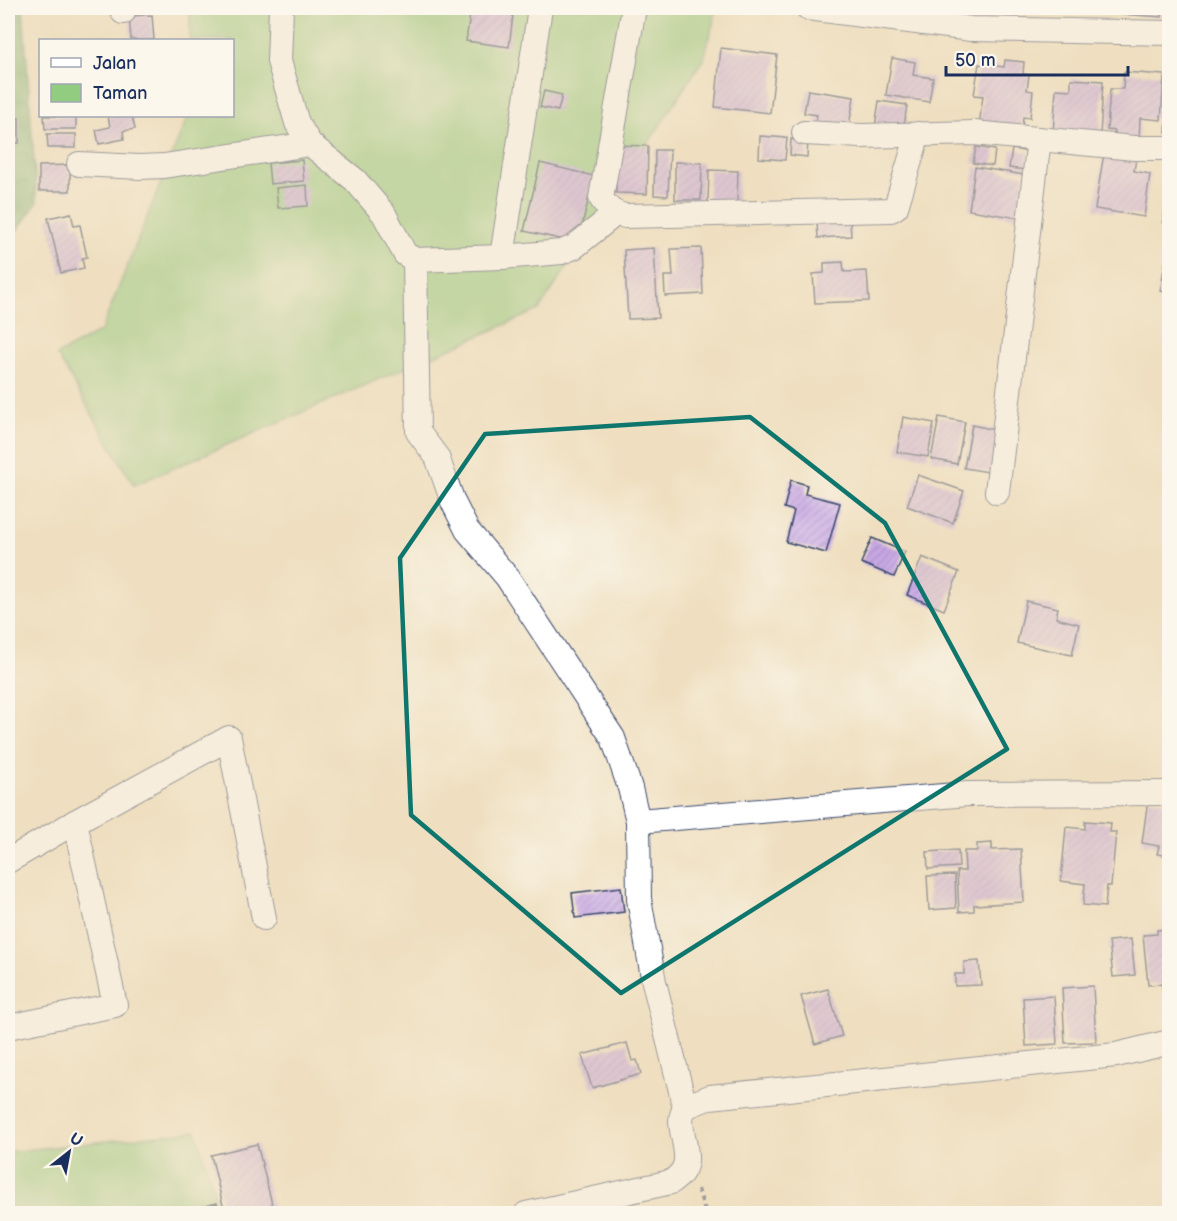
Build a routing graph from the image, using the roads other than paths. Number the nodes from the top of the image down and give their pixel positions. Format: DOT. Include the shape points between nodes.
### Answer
graph roads {
  1 [pos="281,8"];
  2 [pos="540,8"];
  3 [pos="634,8"];
  4 [pos="808,8"];
  5 [pos="1170,33"];
  6 [pos="804,133"];
  7 [pos="918,134"];
  8 [pos="1039,139"];
  9 [pos="310,144"];
  10 [pos="1170,148"];
  11 [pos="79,164"];
  12 [pos="615,214"];
  13 [pos="502,257"];
  14 [pos="415,260"];
  15 [pos="997,492"];
  16 [pos="1170,793"];
  17 [pos="75,822"];
  18 [pos="638,822"];
  19 [pos="8,861"];
  20 [pos="264,918"];
  21 [pos="8,1026"];
  22 [pos="1170,1042"];
  23 [pos="685,1107"];
  24 [pos="526,1214"];
  1 -- 9 [label="street" via="279,61 297,123"];
  2 -- 13 [label="street"];
  3 -- 12 [label="street" via="601,198"];
  4 -- 5 [label="street" via="971,29"];
  6 -- 7 [label="street"];
  7 -- 8 [label="street" via="974,133"];
  7 -- 12 [label="street" via="896,207 891,210"];
  8 -- 10 [label="street"];
  8 -- 15 [label="street"];
  9 -- 11 [label="street" via="164,166"];
  9 -- 14 [label="street" via="355,180 384,214 405,254"];
  12 -- 13 [label="street" via="562,252"];
  13 -- 14 [label="street"];
  14 -- 18 [label="street" via="418,432 437,457 467,530 507,577 613,738"];
  16 -- 18 [label="street" via="968,794"];
  17 -- 19 [label="street"];
  17 -- 20 [label="street" via="229,738"];
  17 -- 21 [label="street" via="115,1005"];
  18 -- 23 [label="street" via="639,899 654,982"];
  22 -- 23 [label="street" via="1116,1055 710,1097"];
  23 -- 24 [label="street" via="681,1119 687,1160 679,1177"];
}
